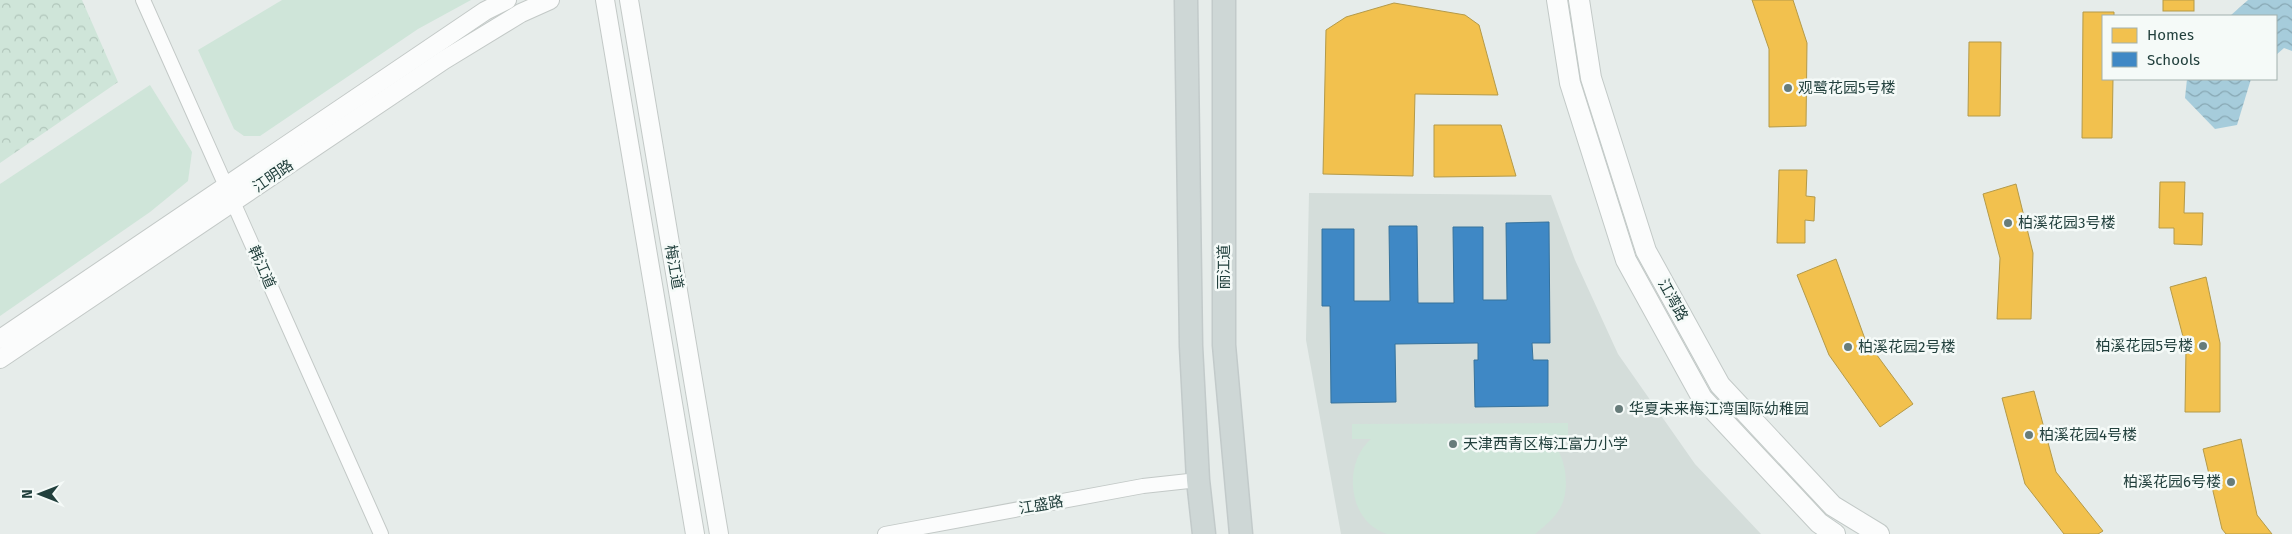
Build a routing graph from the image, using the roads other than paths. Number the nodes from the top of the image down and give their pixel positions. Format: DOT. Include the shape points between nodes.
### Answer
graph roads {
  1 [pos="143,0"];
  2 [pos="507,0"];
  3 [pos="550,0"];
  4 [pos="605,0"];
  5 [pos="629,0"];
  6 [pos="1186,0"];
  7 [pos="1224,0"];
  8 [pos="1557,0"];
  9 [pos="1579,0"];
  10 [pos="226,186"];
  11 [pos="233,203"];
  12 [pos="0,339"];
  13 [pos="0,359"];
  14 [pos="1198,480"];
  15 [pos="1203,531"];
  16 [pos="381,534"];
  17 [pos="695,534"];
  18 [pos="720,534"];
  19 [pos="885,534"];
  20 [pos="1241,534"];
  21 [pos="1835,534"];
  22 [pos="1879,534"];
  1 -- 10 [label="street, 韩江道"];
  2 -- 10 [label="street, 江明路"];
  3 -- 11 [label="street, 江明路" via="444,60"];
  4 -- 17 [label="street, 梅江道"];
  5 -- 18 [label="street, 梅江道"];
  6 -- 14 [label="main road" via="1191,336"];
  7 -- 20 [label="main road, 丽江道" via="1224,345"];
  8 -- 21 [label="main road, 江湾路" via="1570,82 1626,260 1702,398 1819,523"];
  9 -- 22 [label="main road, 江湾路" via="1591,78 1646,251 1720,385 1833,506"];
  10 -- 11 [label="street, 韩江道"];
  10 -- 12 [label="street, 江明路"];
  11 -- 13 [label="street, 江明路"];
  11 -- 16 [label="street, 韩江道"];
  14 -- 15 [label="main road"];
  14 -- 19 [label="street, 江盛路" via="1143,486"];
}
